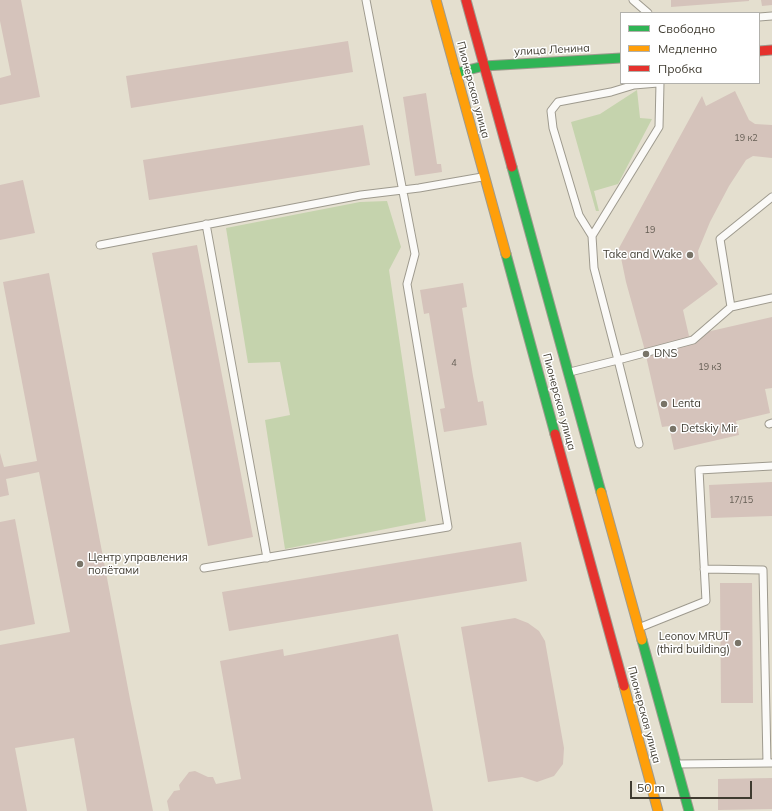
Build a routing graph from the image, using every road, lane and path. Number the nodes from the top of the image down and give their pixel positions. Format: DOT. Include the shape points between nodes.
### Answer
graph roads {
  1 [pos="366,0"];
  2 [pos="436,0"];
  3 [pos="466,0"];
  4 [pos="632,0"];
  5 [pos="647,12"];
  6 [pos="772,16"];
  7 [pos="760,17"];
  8 [pos="772,50"];
  9 [pos="760,51"];
  10 [pos="620,58"];
  11 [pos="484,66"];
  12 [pos="456,73"];
  13 [pos="646,84"];
  14 [pos="659,84"];
  15 [pos="484,177"];
  16 [pos="404,190"];
  17 [pos="772,197"];
  18 [pos="206,224"];
  19 [pos="592,236"];
  20 [pos="100,245"];
  21 [pos="772,298"];
  22 [pos="731,307"];
  23 [pos="618,360"];
  24 [pos="568,372"];
  25 [pos="639,444"];
  26 [pos="772,466"];
  27 [pos="267,558"];
  28 [pos="204,568"];
  29 [pos="704,569"];
  30 [pos="638,628"];
  31 [pos="676,764"];
  32 [pos="770,764"];
  33 [pos="658,811"];
  34 [pos="689,811"];
  1 -- 16 [label="lane"];
  2 -- 12 [label="main road, Пионерская улица"];
  3 -- 11 [label="main road, Пионерская улица"];
  4 -- 5 [label="lane"];
  6 -- 7 [label="lane"];
  8 -- 9 [label="main road"];
  10 -- 11 [label="main road, улица Ленина"];
  11 -- 12 [label="main road, улица Ленина"];
  11 -- 24 [label="main road, Пионерская улица"];
  12 -- 15 [label="main road, Пионерская улица"];
  13 -- 19 [label="lane" via="558,102 551,111 553,128 579,216"];
  14 -- 19 [label="lane" via="660,127"];
  15 -- 16 [label="lane"];
  15 -- 33 [label="main road, Пионерская улица"];
  16 -- 18 [label="lane" via="361,195"];
  16 -- 27 [label="lane" via="415,254 407,284 448,527"];
  17 -- 22 [label="lane" via="720,239"];
  18 -- 20 [label="lane"];
  18 -- 27 [label="lane"];
  19 -- 23 [label="lane" via="594,268"];
  21 -- 22 [label="lane"];
  22 -- 23 [label="lane" via="693,340"];
  23 -- 24 [label="lane"];
  23 -- 25 [label="lane"];
  24 -- 30 [label="main road, Пионерская улица"];
  26 -- 29 [label="lane" via="699,470"];
  27 -- 28 [label="lane"];
  29 -- 30 [label="lane" via="706,601"];
  29 -- 32 [label="lane" via="763,570"];
  30 -- 31 [label="main road, Пионерская улица"];
  31 -- 32 [label="lane"];
  31 -- 34 [label="main road, Пионерская улица"];
}
